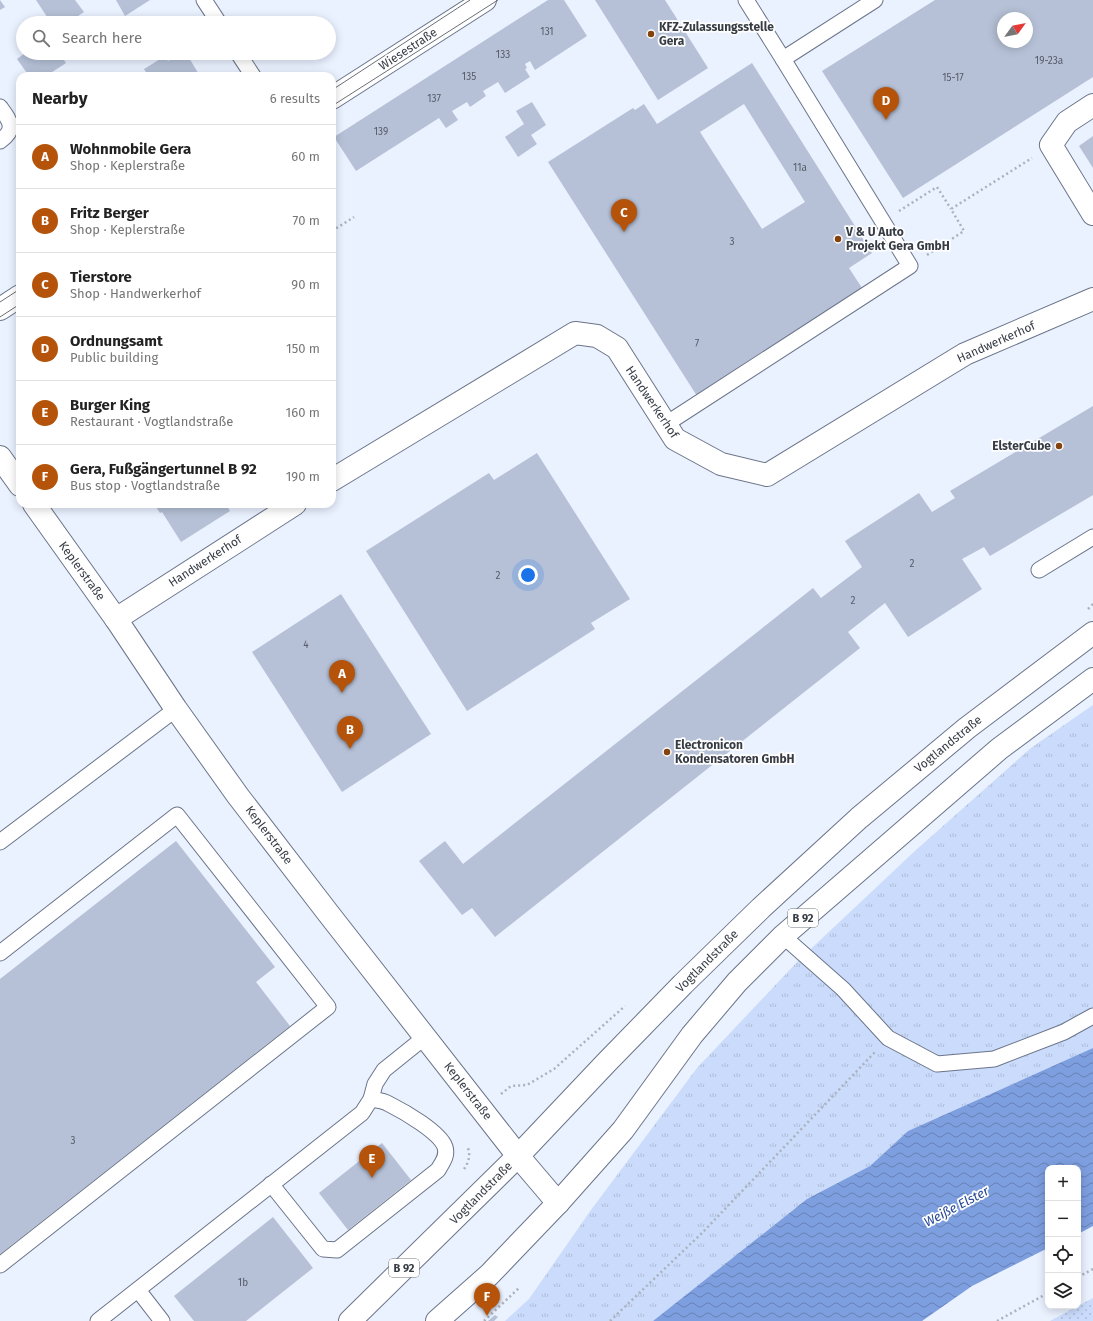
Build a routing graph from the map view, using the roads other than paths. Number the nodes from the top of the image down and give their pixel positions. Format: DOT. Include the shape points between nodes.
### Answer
graph roads {
  1 [pos="204,0"];
  2 [pos="484,0"];
  3 [pos="746,0"];
  4 [pos="875,0"];
  5 [pos="214,16"];
  6 [pos="783,59"];
  7 [pos="243,60"];
  8 [pos="250,72"];
  9 [pos="336,95"];
  10 [pos="1093,105"];
  11 [pos="0,107"];
  12 [pos="0,141"];
  13 [pos="1093,214"];
  14 [pos="16,299"];
  15 [pos="1093,299"];
  16 [pos="0,309"];
  17 [pos="666,424"];
  18 [pos="0,457"];
  19 [pos="336,478"];
  20 [pos="16,479"];
  21 [pos="37,508"];
  22 [pos="289,508"];
  23 [pos="1093,537"];
  24 [pos="1039,570"];
  25 [pos="116,619"];
  26 [pos="1093,633"];
  27 [pos="1093,679"];
  28 [pos="176,709"];
  29 [pos="0,842"];
  30 [pos="782,936"];
  31 [pos="0,953"];
  32 [pos="1093,1016"];
  33 [pos="425,1037"];
  34 [pos="371,1099"];
  35 [pos="518,1156"];
  36 [pos="271,1184"];
  37 [pos="558,1203"];
  38 [pos="0,1265"];
  39 [pos="138,1290"];
  40 [pos="348,1320"];
  41 [pos="98,1321"];
  42 [pos="162,1321"];
  43 [pos="437,1321"];
  1 -- 5 [label="lane"];
  2 -- 9 [label="main road, Wiesestraße"];
  3 -- 6 [label="lane"];
  4 -- 6 [label="lane"];
  6 -- 17 [label="lane" via="913,271"];
  7 -- 8 [label="lane"];
  10 -- 13 [label="main road" via="1067,122 1051,145"];
  11 -- 12 [label="lane" via="10,126 8,134"];
  14 -- 16 [label="main road"];
  15 -- 17 [label="main road, Handwerkerhof" via="965,354 767,475 721,464 675,439"];
  17 -- 19 [label="main road, Handwerkerhof" via="617,348 597,336 575,333"];
  18 -- 20 [label="main road"];
  21 -- 25 [label="main road, Keplerstraße"];
  22 -- 25 [label="main road, Handwerkerhof"];
  23 -- 24 [label="lane"];
  25 -- 28 [label="main road, Keplerstraße"];
  26 -- 35 [label="main road, Vogtlandstraße / B 92" via="966,728 860,818 761,908 574,1095"];
  27 -- 30 [label="main road, B 92" via="999,749"];
  28 -- 29 [label="lane"];
  28 -- 33 [label="main road, Keplerstraße" via="238,796"];
  30 -- 32 [label="lane" via="843,989 888,1038 937,1064 994,1059 1064,1032"];
  30 -- 37 [label="main road, B 92" via="737,982 692,1035 623,1130"];
  31 -- 38 [label="lane" via="177,815 328,1007"];
  33 -- 34 [label="lane" via="384,1070 374,1084"];
  33 -- 35 [label="main road, Keplerstraße"];
  34 -- 36 [label="lane" via="362,1113"];
  34 -- 36 [label="lane" via="388,1103 440,1138 446,1148 445,1160 438,1170 337,1250 323,1249"];
  35 -- 37 [label="main road, Keplerstraße"];
  35 -- 40 [label="main road, Vogtlandstraße / B 92"];
  36 -- 39 [label="lane"];
  37 -- 43 [label="main road, B 92" via="489,1275"];
  39 -- 41 [label="lane"];
  39 -- 42 [label="lane"];
}
